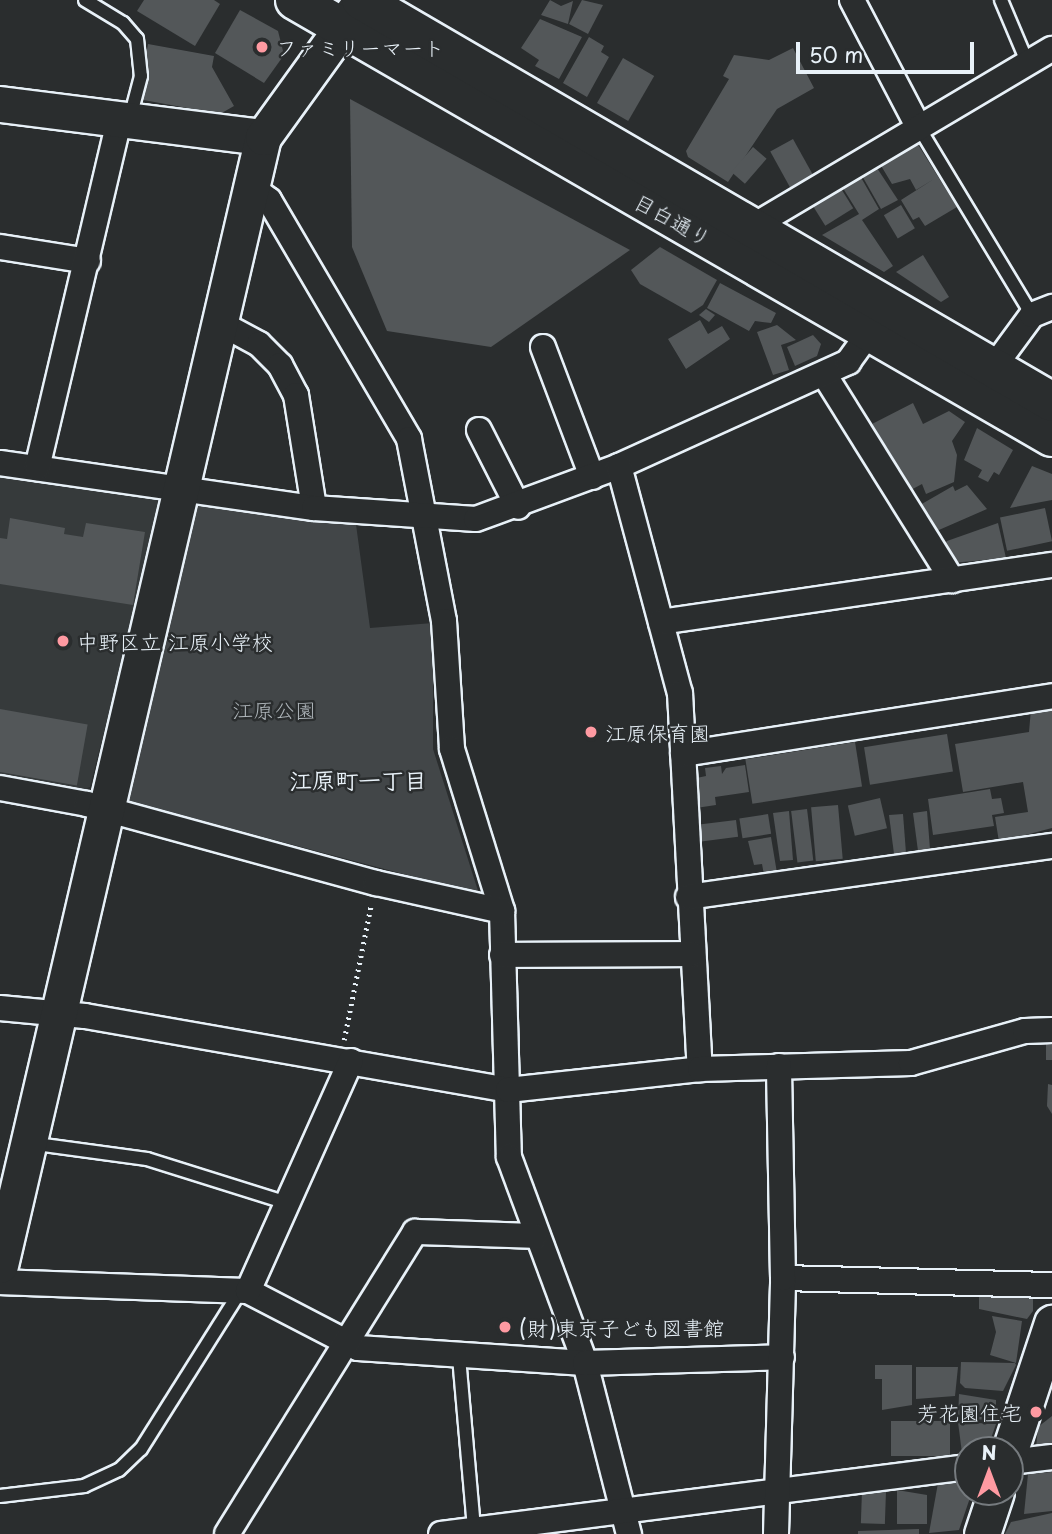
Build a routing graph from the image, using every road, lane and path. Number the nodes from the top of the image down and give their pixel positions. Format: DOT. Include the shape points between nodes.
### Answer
graph roads {
  1 [pos="85,0"];
  2 [pos="295,0"];
  3 [pos="852,0"];
  4 [pos="1001,0"];
  5 [pos="357,7"];
  6 [pos="1052,49"];
  7 [pos="1028,64"];
  8 [pos="0,104"];
  9 [pos="124,123"];
  10 [pos="918,125"];
  11 [pos="263,137"];
  12 [pos="253,188"];
  13 [pos="750,228"];
  14 [pos="0,247"];
  15 [pos="88,261"];
  16 [pos="1042,311"];
  17 [pos="879,319"];
  18 [pos="220,323"];
  19 [pos="543,347"];
  20 [pos="993,368"];
  21 [pos="824,374"];
  22 [pos="1052,402"];
  23 [pos="480,430"];
  24 [pos="1052,437"];
  25 [pos="0,463"];
  26 [pos="619,466"];
  27 [pos="37,468"];
  28 [pos="592,477"];
  29 [pos="184,489"];
  30 [pos="518,507"];
  31 [pos="314,508"];
  32 [pos="425,519"];
  33 [pos="1052,565"];
  34 [pos="952,580"];
  35 [pos="661,622"];
  36 [pos="1052,696"];
  37 [pos="683,754"];
  38 [pos="0,788"];
  39 [pos="107,809"];
  40 [pos="1052,846"];
  41 [pos="376,883"];
  42 [pos="688,897"];
  43 [pos="502,911"];
  44 [pos="502,954"];
  45 [pos="692,954"];
  46 [pos="0,1008"];
  47 [pos="60,1014"];
  48 [pos="1052,1030"];
  49 [pos="346,1060"];
  50 [pos="779,1066"];
  51 [pos="700,1069"];
  52 [pos="508,1090"];
  53 [pos="29,1143"];
  54 [pos="287,1203"];
  55 [pos="535,1236"];
  56 [pos="0,1265"];
  57 [pos="783,1278"];
  58 [pos="0,1282"];
  59 [pos="1052,1285"];
  60 [pos="245,1290"];
  61 [pos="1052,1323"];
  62 [pos="342,1343"];
  63 [pos="459,1357"];
  64 [pos="782,1357"];
  65 [pos="585,1363"];
  66 [pos="1015,1436"];
  67 [pos="1052,1457"];
  68 [pos="1024,1460"];
  69 [pos="954,1469"];
  70 [pos="780,1492"];
  71 [pos="0,1496"];
  72 [pos="991,1506"];
  73 [pos="627,1523"];
  74 [pos="456,1533"];
  75 [pos="227,1534"];
  76 [pos="776,1534"];
  77 [pos="982,1534"];
  1 -- 9 [label="lane" via="123,23 137,39 141,76"];
  2 -- 5 [label="main road, 目白通り"];
  3 -- 10 [label="street"];
  4 -- 7 [label="lane"];
  5 -- 11 [label="street"];
  5 -- 13 [label="main road, 目白通り"];
  5 -- 17 [label="main road, 目白通り"];
  6 -- 7 [label="street"];
  7 -- 10 [label="street"];
  8 -- 9 [label="street"];
  9 -- 11 [label="street"];
  9 -- 15 [label="street"];
  10 -- 13 [label="street"];
  10 -- 16 [label="lane"];
  11 -- 12 [label="street"];
  12 -- 18 [label="street"];
  12 -- 32 [label="street" via="270,200 409,439"];
  13 -- 17 [label="main road, 目白通り"];
  14 -- 15 [label="street"];
  15 -- 27 [label="street"];
  16 -- 20 [label="street"];
  17 -- 20 [label="main road, 目白通り"];
  17 -- 21 [label="street" via="848,362"];
  17 -- 24 [label="main road, 目白通り"];
  18 -- 29 [label="street"];
  18 -- 31 [label="street" via="260,344 280,365 296,395"];
  19 -- 28 [label="street"];
  20 -- 22 [label="main road, 目白通り"];
  21 -- 26 [label="street"];
  21 -- 34 [label="street"];
  23 -- 30 [label="street"];
  25 -- 27 [label="street"];
  26 -- 28 [label="street"];
  26 -- 35 [label="street"];
  27 -- 29 [label="street"];
  28 -- 30 [label="street"];
  29 -- 31 [label="street"];
  29 -- 39 [label="street"];
  30 -- 32 [label="street" via="476,519"];
  31 -- 32 [label="street"];
  32 -- 43 [label="street" via="443,621 452,750"];
  33 -- 34 [label="street"];
  34 -- 35 [label="street"];
  35 -- 37 [label="street" via="680,693"];
  36 -- 37 [label="street"];
  37 -- 42 [label="street"];
  38 -- 39 [label="street"];
  39 -- 41 [label="street"];
  39 -- 47 [label="street"];
  40 -- 42 [label="street"];
  41 -- 43 [label="street"];
  41 -- 49 [label="path"];
  42 -- 45 [label="street"];
  43 -- 44 [label="street"];
  44 -- 45 [label="street"];
  44 -- 52 [label="street"];
  45 -- 51 [label="street"];
  46 -- 47 [label="street"];
  47 -- 49 [label="street"];
  47 -- 53 [label="street"];
  48 -- 50 [label="street" via="1026,1031 911,1063"];
  49 -- 52 [label="street"];
  49 -- 54 [label="street"];
  50 -- 51 [label="street"];
  50 -- 57 [label="street"];
  51 -- 52 [label="street"];
  52 -- 55 [label="street" via="509,1157"];
  53 -- 54 [label="lane" via="147,1159"];
  53 -- 56 [label="street"];
  54 -- 60 [label="street"];
  55 -- 62 [label="street" via="415,1232"];
  55 -- 65 [label="street"];
  57 -- 59 [label="street"];
  57 -- 64 [label="street"];
  58 -- 60 [label="street"];
  60 -- 62 [label="street"];
  60 -- 71 [label="lane" via="142,1449 119,1470 84,1486"];
  61 -- 66 [label="street"];
  62 -- 63 [label="street"];
  62 -- 75 [label="street"];
  63 -- 65 [label="street"];
  63 -- 74 [label="lane"];
  64 -- 65 [label="street"];
  64 -- 70 [label="street"];
  65 -- 73 [label="street"];
  67 -- 68 [label="street"];
  69 -- 70 [label="street"];
  70 -- 73 [label="street"];
  70 -- 76 [label="street"];
  72 -- 77 [label="street"];
  73 -- 74 [label="street"];
}
